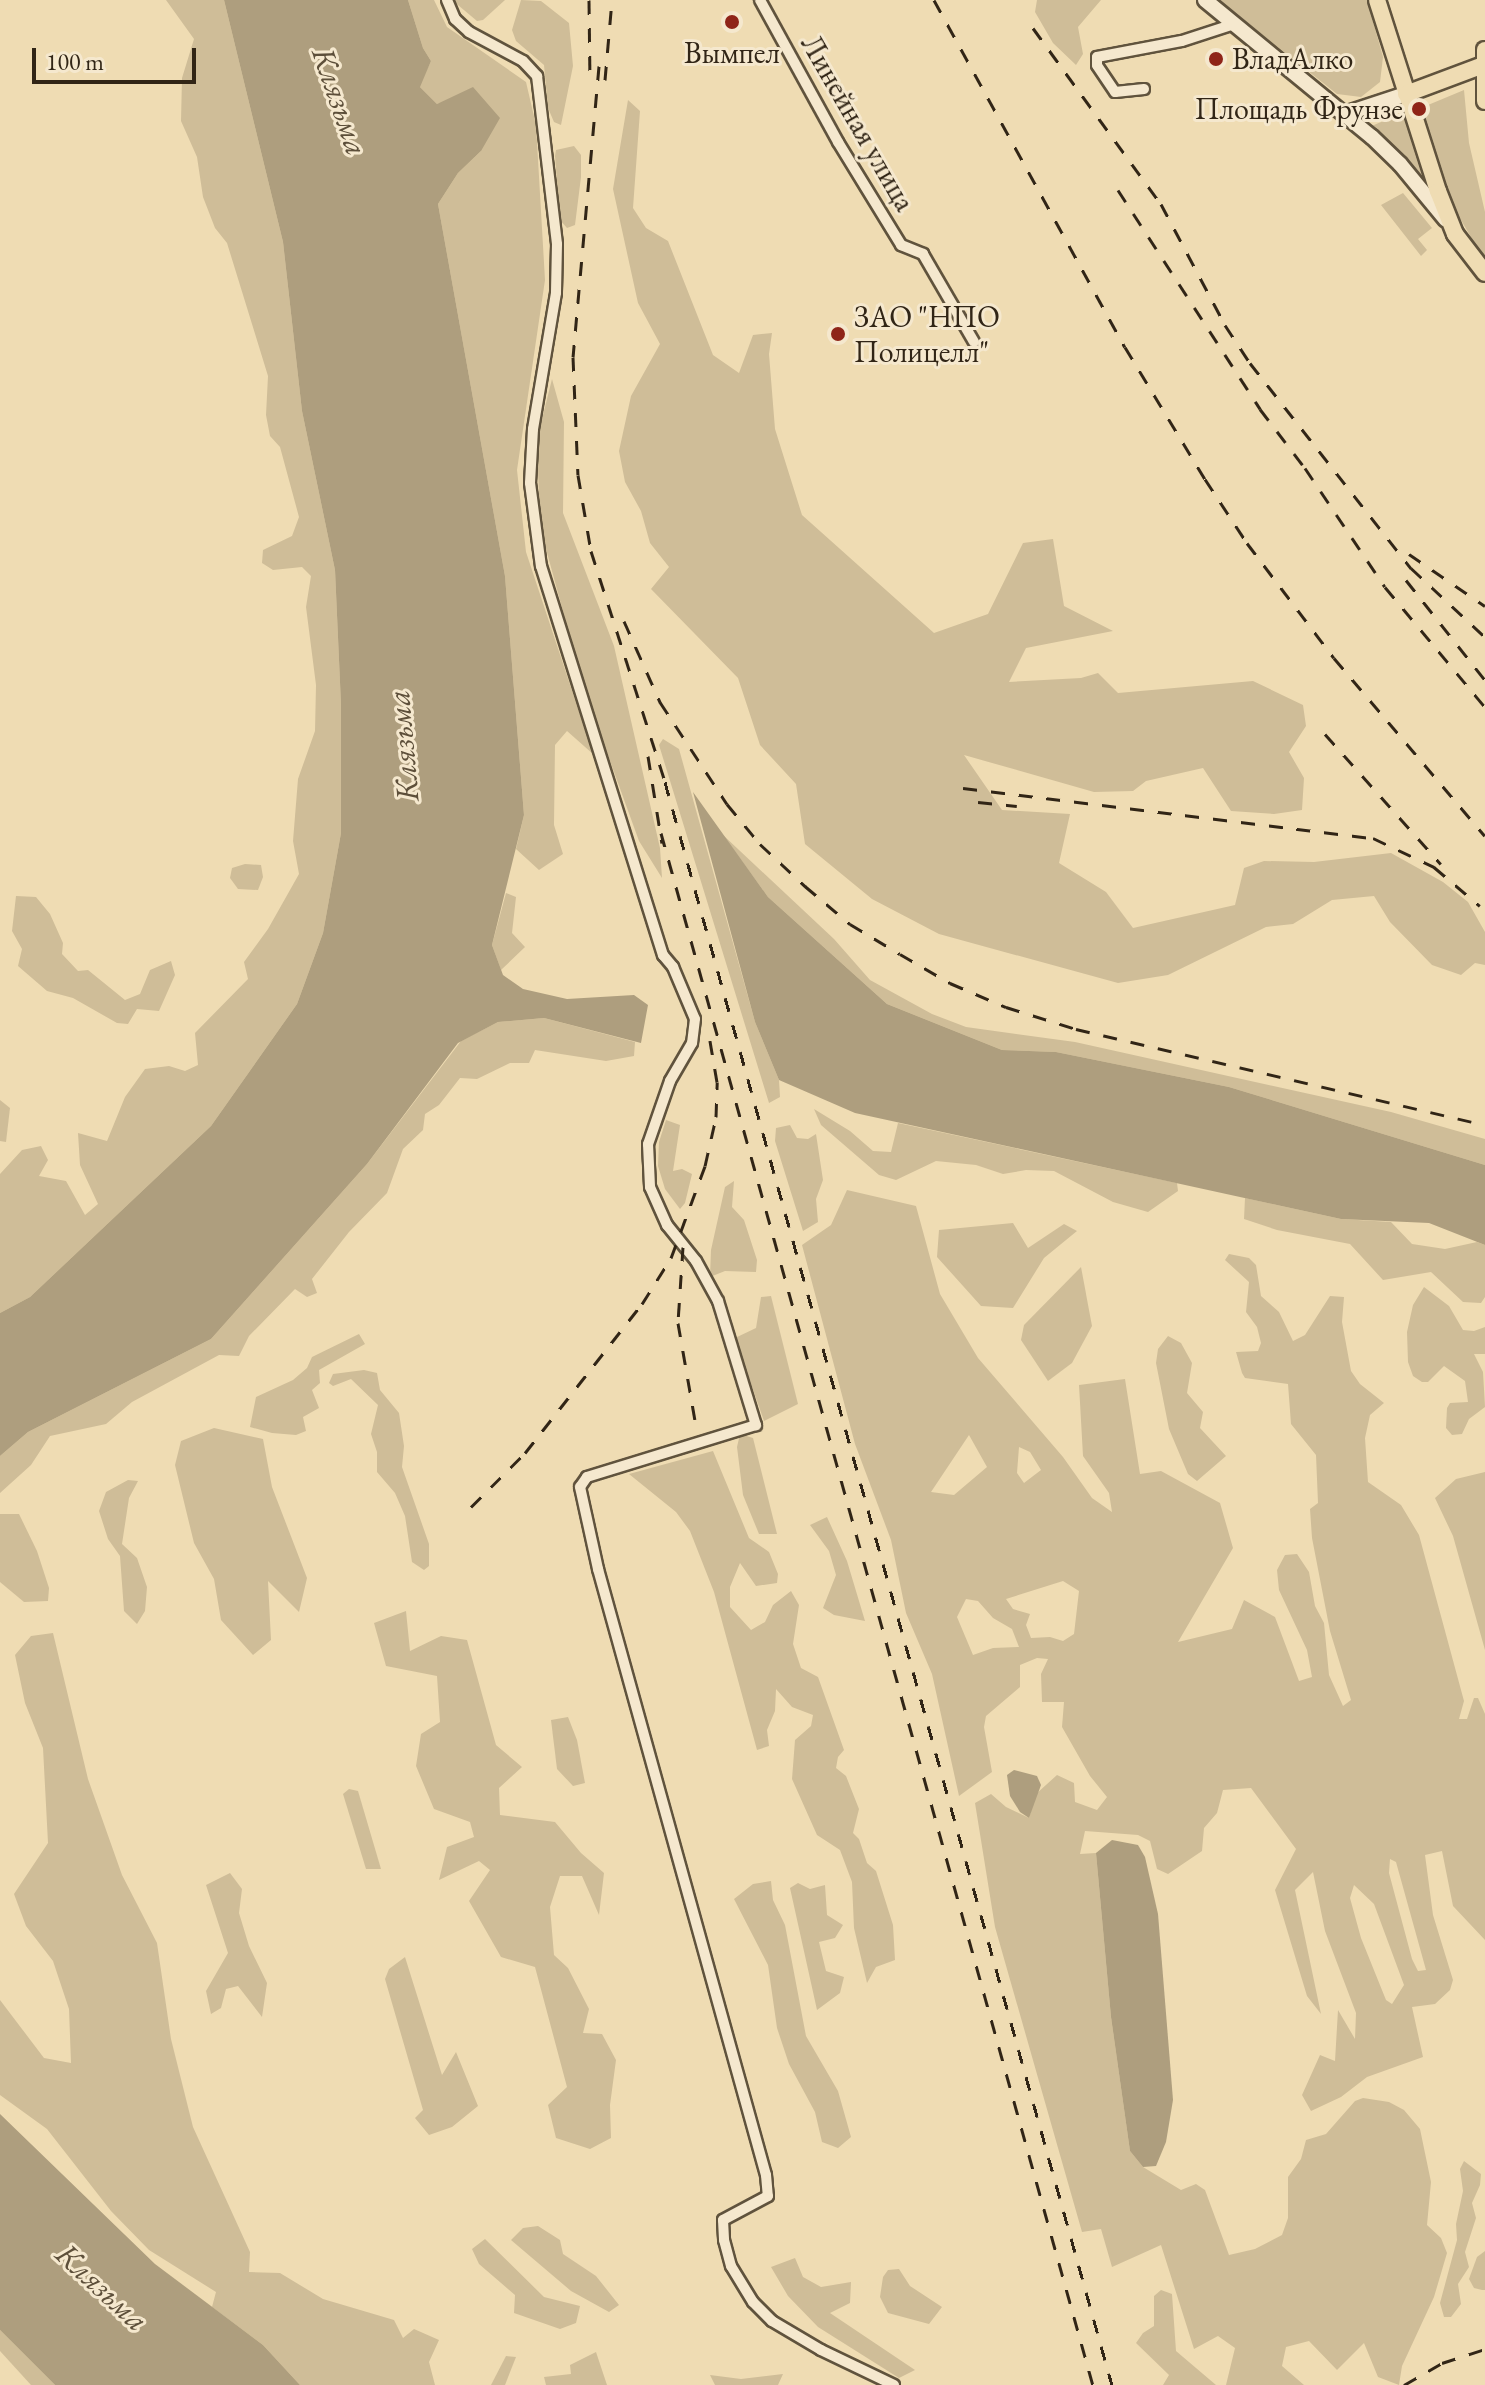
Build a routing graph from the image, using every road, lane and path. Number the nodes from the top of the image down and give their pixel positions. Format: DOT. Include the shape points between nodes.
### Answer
graph roads {
  1 [pos="447,0"];
  2 [pos="760,0"];
  3 [pos="1205,0"];
  4 [pos="1377,0"];
  5 [pos="1234,24"];
  6 [pos="1484,57"];
  7 [pos="1144,89"];
  8 [pos="1406,94"];
  9 [pos="1485,101"];
  10 [pos="1345,114"];
  11 [pos="1455,234"];
  12 [pos="1485,273"];
  13 [pos="974,342"];
  14 [pos="894,2385"];
  1 -- 14 [label="street" via="455,19 469,32 523,61 537,76 557,244 556,293 533,429 530,483 541,566 663,955 695,1019 692,1043 670,1081 648,1144 650,1187 667,1225 696,1261 718,1301 756,1425 587,1477 580,1487 598,1569 766,2175 768,2196 723,2220 731,2266 772,2321"];
  2 -- 13 [label="street, Линейная улица" via="901,245 923,254"];
  3 -- 5 [label="main road"];
  4 -- 8 [label="main road"];
  5 -- 7 [label="street" via="1182,41 1097,57 1115,92"];
  5 -- 10 [label="main road"];
  6 -- 8 [label="main road"];
  6 -- 9 [label="main road"];
  8 -- 10 [label="main road"];
  8 -- 11 [label="main road"];
  10 -- 11 [label="main road" via="1400,164"];
  11 -- 12 [label="main road"];
}
